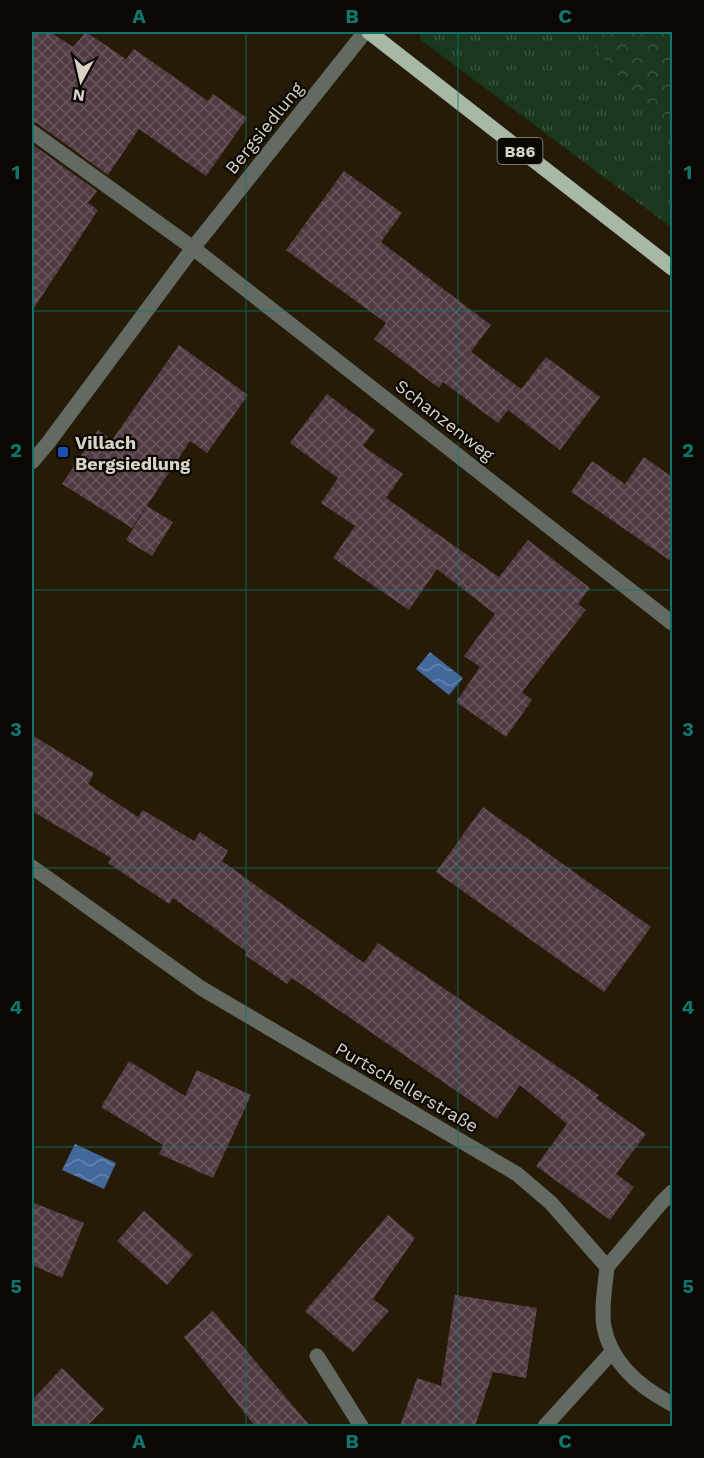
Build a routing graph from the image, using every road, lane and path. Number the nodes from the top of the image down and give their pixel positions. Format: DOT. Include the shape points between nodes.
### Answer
graph roads {
  1 [pos="367,32"];
  2 [pos="32,132"];
  3 [pos="193,248"];
  4 [pos="672,268"];
  5 [pos="32,462"];
  6 [pos="672,622"];
  7 [pos="32,867"];
  8 [pos="672,1192"];
  9 [pos="607,1267"];
  10 [pos="612,1352"];
  11 [pos="317,1356"];
  12 [pos="672,1404"];
  13 [pos="361,1426"];
  14 [pos="545,1426"];
  1 -- 3 [label="street, Bergsiedlung"];
  1 -- 4 [label="main road, B86"];
  2 -- 3 [label="street"];
  3 -- 5 [label="street, Bergsiedlung"];
  3 -- 6 [label="street, Schanzenweg"];
  7 -- 9 [label="street, Purtschellerstraße" via="201,988 517,1174 551,1203"];
  8 -- 9 [label="street"];
  9 -- 10 [label="street" via="604,1327"];
  10 -- 12 [label="street" via="635,1380"];
  10 -- 14 [label="street"];
  11 -- 13 [label="street"];
}
